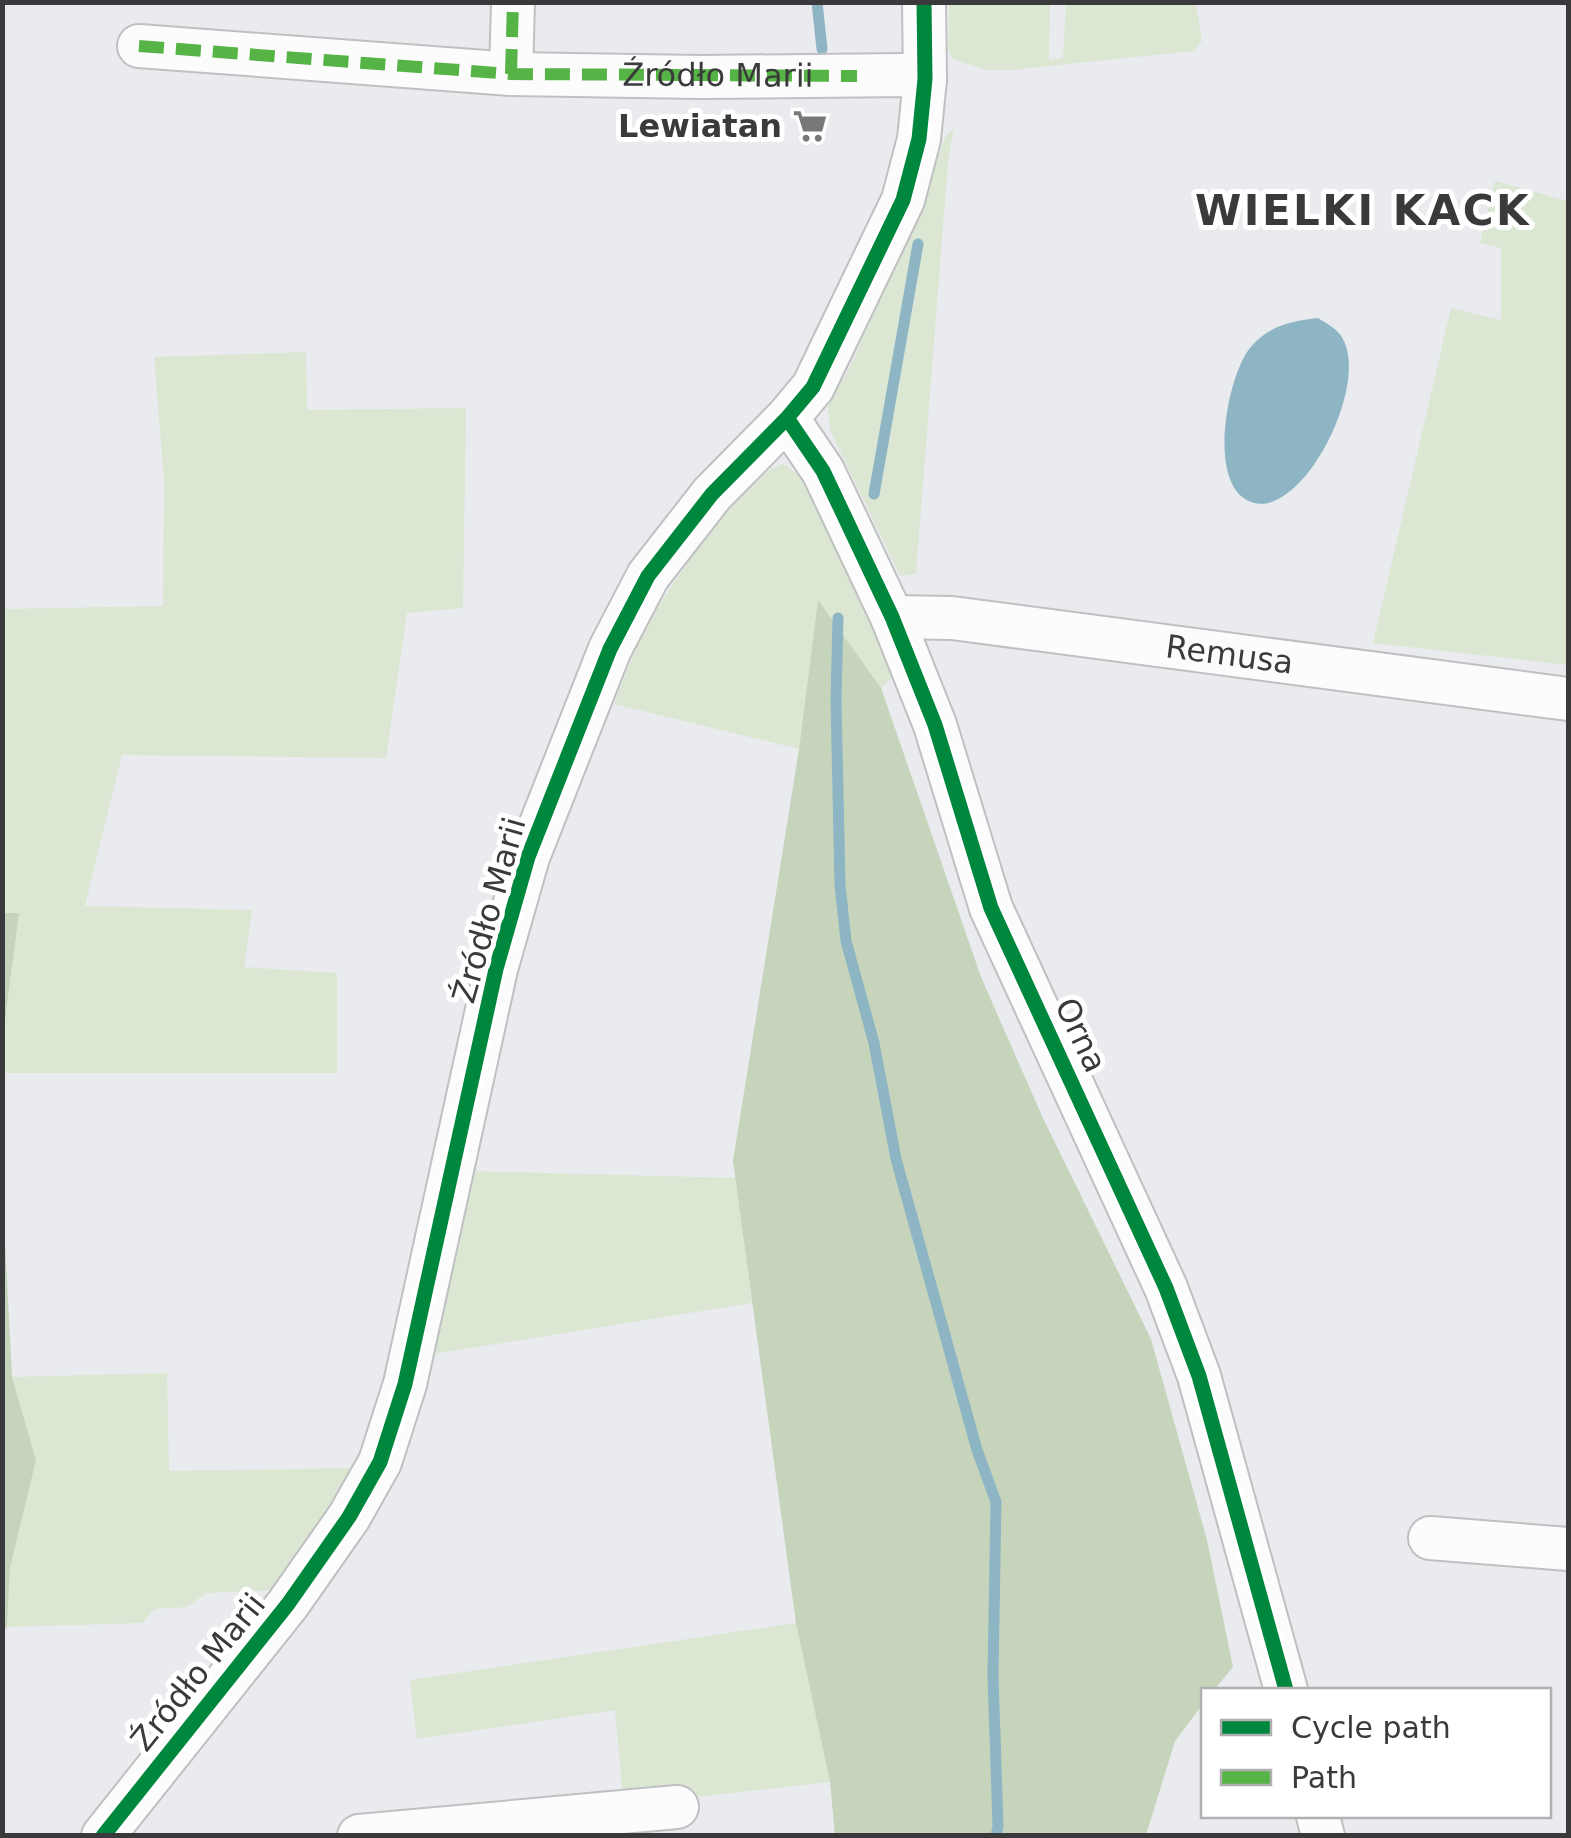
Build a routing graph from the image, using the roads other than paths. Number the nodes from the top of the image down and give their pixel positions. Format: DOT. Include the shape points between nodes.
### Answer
graph roads {
  1 [pos="514,2"];
  2 [pos="924,2"];
  3 [pos="139,46"];
  4 [pos="511,74"];
  5 [pos="924,79"];
  6 [pos="787,418"];
  7 [pos="892,617"];
  8 [pos="1568,699"];
  9 [pos="1430,1538"];
  10 [pos="1568,1549"];
  11 [pos="1285,1688"];
  12 [pos="676,1808"];
  13 [pos="103,1836"];
  14 [pos="360,1836"];
  1 -- 4 [label="street"];
  2 -- 5 [label="street, Źródło Marii"];
  3 -- 4 [label="street, Źródło Marii"];
  4 -- 5 [label="street, Źródło Marii"];
  5 -- 6 [label="street, Źródło Marii" via="920,139 903,200 812,387"];
  6 -- 7 [label="street, Orna" via="823,471"];
  6 -- 13 [label="street, Źródło Marii" via="712,494 648,576 610,650 528,857 496,969 414,1348 380,1462 288,1604"];
  7 -- 8 [label="street, Remusa" via="952,618"];
  7 -- 11 [label="street, Orna" via="935,725 992,908 1166,1288 1199,1376"];
  9 -- 10 [label="street"];
  12 -- 14 [label="street"];
}
